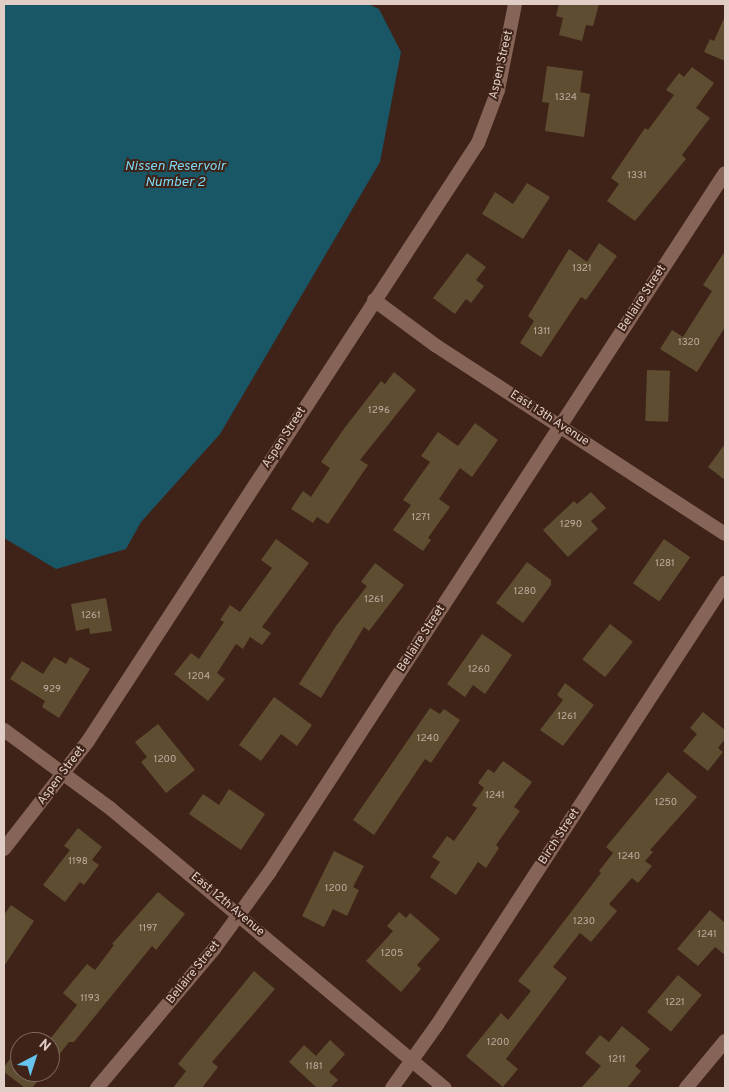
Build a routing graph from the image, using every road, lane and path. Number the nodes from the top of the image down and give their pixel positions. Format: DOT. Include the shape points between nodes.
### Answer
graph roads {
  1 [pos="515,4"];
  2 [pos="725,173"];
  3 [pos="374,300"];
  4 [pos="561,426"];
  5 [pos="725,534"];
  6 [pos="725,583"];
  7 [pos="4,730"];
  8 [pos="64,773"];
  9 [pos="4,849"];
  10 [pos="239,915"];
  11 [pos="725,1041"];
  12 [pos="412,1061"];
  13 [pos="97,1088"];
  14 [pos="392,1088"];
  15 [pos="445,1088"];
  16 [pos="686,1088"];
  1 -- 3 [label="street, Aspen Street" via="498,90 478,143"];
  2 -- 4 [label="street, Bellaire Street"];
  3 -- 4 [label="street, East 13th Avenue" via="436,345"];
  3 -- 8 [label="street, Aspen Street"];
  4 -- 5 [label="street, East 13th Avenue"];
  4 -- 10 [label="street, Bellaire Street"];
  6 -- 12 [label="street, Birch Street"];
  7 -- 8 [label="street, East 12th Avenue"];
  8 -- 9 [label="street, Aspen Street"];
  8 -- 10 [label="street, East 12th Avenue"];
  10 -- 12 [label="street, East 12th Avenue"];
  10 -- 13 [label="street, Bellaire Street"];
  11 -- 16 [label="street"];
  12 -- 14 [label="street, Birch Street"];
  12 -- 15 [label="street, East 12th Avenue"];
}
